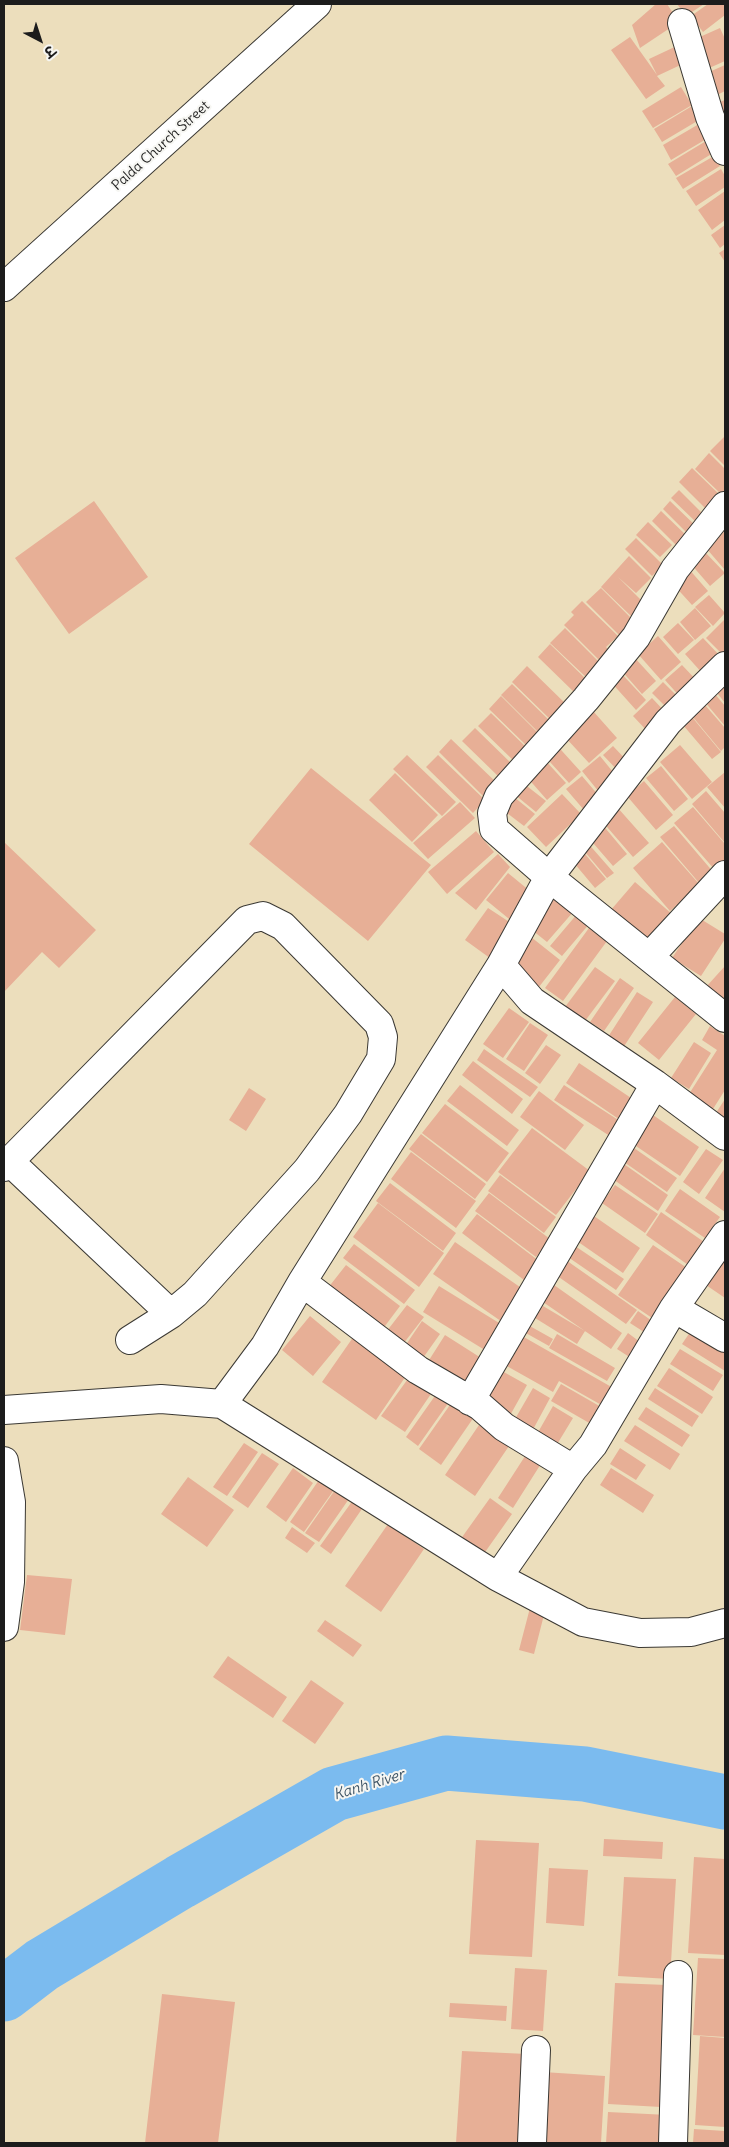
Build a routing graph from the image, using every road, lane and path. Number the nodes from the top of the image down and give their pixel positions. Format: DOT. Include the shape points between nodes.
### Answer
graph roads {
  1 [pos="317,4"];
  2 [pos="682,23"];
  3 [pos="725,151"];
  4 [pos="4,287"];
  5 [pos="725,506"];
  6 [pos="725,666"];
  7 [pos="725,875"];
  8 [pos="549,877"];
  9 [pos="649,957"];
  10 [pos="501,965"];
  11 [pos="725,1018"];
  12 [pos="656,1084"];
  13 [pos="725,1136"];
  14 [pos="7,1164"];
  15 [pos="725,1235"];
  16 [pos="302,1282"];
  17 [pos="674,1308"];
  18 [pos="172,1314"];
  19 [pos="725,1338"];
  20 [pos="130,1340"];
  21 [pos="470,1401"];
  22 [pos="206,1403"];
  23 [pos="4,1410"];
  24 [pos="4,1461"];
  25 [pos="574,1469"];
  26 [pos="498,1577"];
  27 [pos="725,1623"];
  28 [pos="4,1627"];
  29 [pos="678,1975"];
  30 [pos="536,2050"];
  31 [pos="532,2143"];
  32 [pos="673,2143"];
  1 -- 4 [label="street, Palda Church Street"];
  2 -- 3 [label="street" via="710,117"];
  5 -- 8 [label="street" via="675,569 636,637 586,699 499,796 492,813 494,829"];
  6 -- 8 [label="street" via="668,722"];
  7 -- 9 [label="street"];
  8 -- 9 [label="street"];
  8 -- 10 [label="street"];
  9 -- 11 [label="street"];
  10 -- 12 [label="street" via="532,1001"];
  10 -- 16 [label="street"];
  12 -- 13 [label="street"];
  12 -- 21 [label="street"];
  14 -- 18 [label="street"];
  14 -- 18 [label="street" via="247,920 263,916 283,926 379,1024 383,1037 381,1059 348,1114 308,1170 195,1294"];
  15 -- 17 [label="street"];
  16 -- 21 [label="street" via="418,1370"];
  16 -- 22 [label="street" via="265,1346"];
  17 -- 19 [label="street"];
  17 -- 25 [label="street" via="593,1445"];
  18 -- 20 [label="street"];
  21 -- 25 [label="street" via="504,1427"];
  22 -- 23 [label="street" via="161,1399"];
  22 -- 26 [label="street"];
  24 -- 28 [label="street" via="11,1511 10,1582"];
  25 -- 26 [label="street"];
  26 -- 27 [label="street" via="583,1622 640,1634 691,1632"];
  29 -- 32 [label="street"];
  30 -- 31 [label="street"];
}
